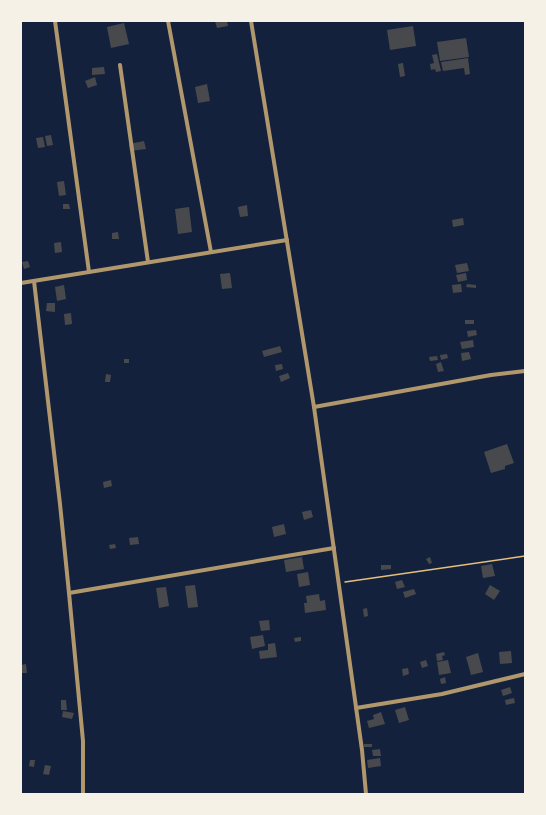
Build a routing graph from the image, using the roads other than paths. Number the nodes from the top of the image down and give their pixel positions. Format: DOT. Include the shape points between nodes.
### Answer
graph roads {
  1 [pos="55,21"];
  2 [pos="168,21"];
  3 [pos="251,21"];
  4 [pos="120,65"];
  5 [pos="287,240"];
  6 [pos="211,252"];
  7 [pos="148,262"];
  8 [pos="89,272"];
  9 [pos="34,281"];
  10 [pos="21,283"];
  11 [pos="525,371"];
  12 [pos="314,407"];
  13 [pos="334,548"];
  14 [pos="69,593"];
  15 [pos="525,674"];
  16 [pos="356,708"];
  17 [pos="82,794"];
  18 [pos="366,794"];
  1 -- 8 [label="street"];
  2 -- 6 [label="street"];
  3 -- 5 [label="street"];
  4 -- 7 [label="street"];
  5 -- 6 [label="street"];
  5 -- 12 [label="street"];
  6 -- 7 [label="street"];
  7 -- 8 [label="street"];
  8 -- 9 [label="street"];
  9 -- 10 [label="street"];
  9 -- 14 [label="street"];
  11 -- 12 [label="street"];
  12 -- 13 [label="street"];
  13 -- 14 [label="street"];
  13 -- 16 [label="street"];
  14 -- 17 [label="street" via="83,742"];
  15 -- 16 [label="street" via="442,694"];
  16 -- 18 [label="street"];
}
